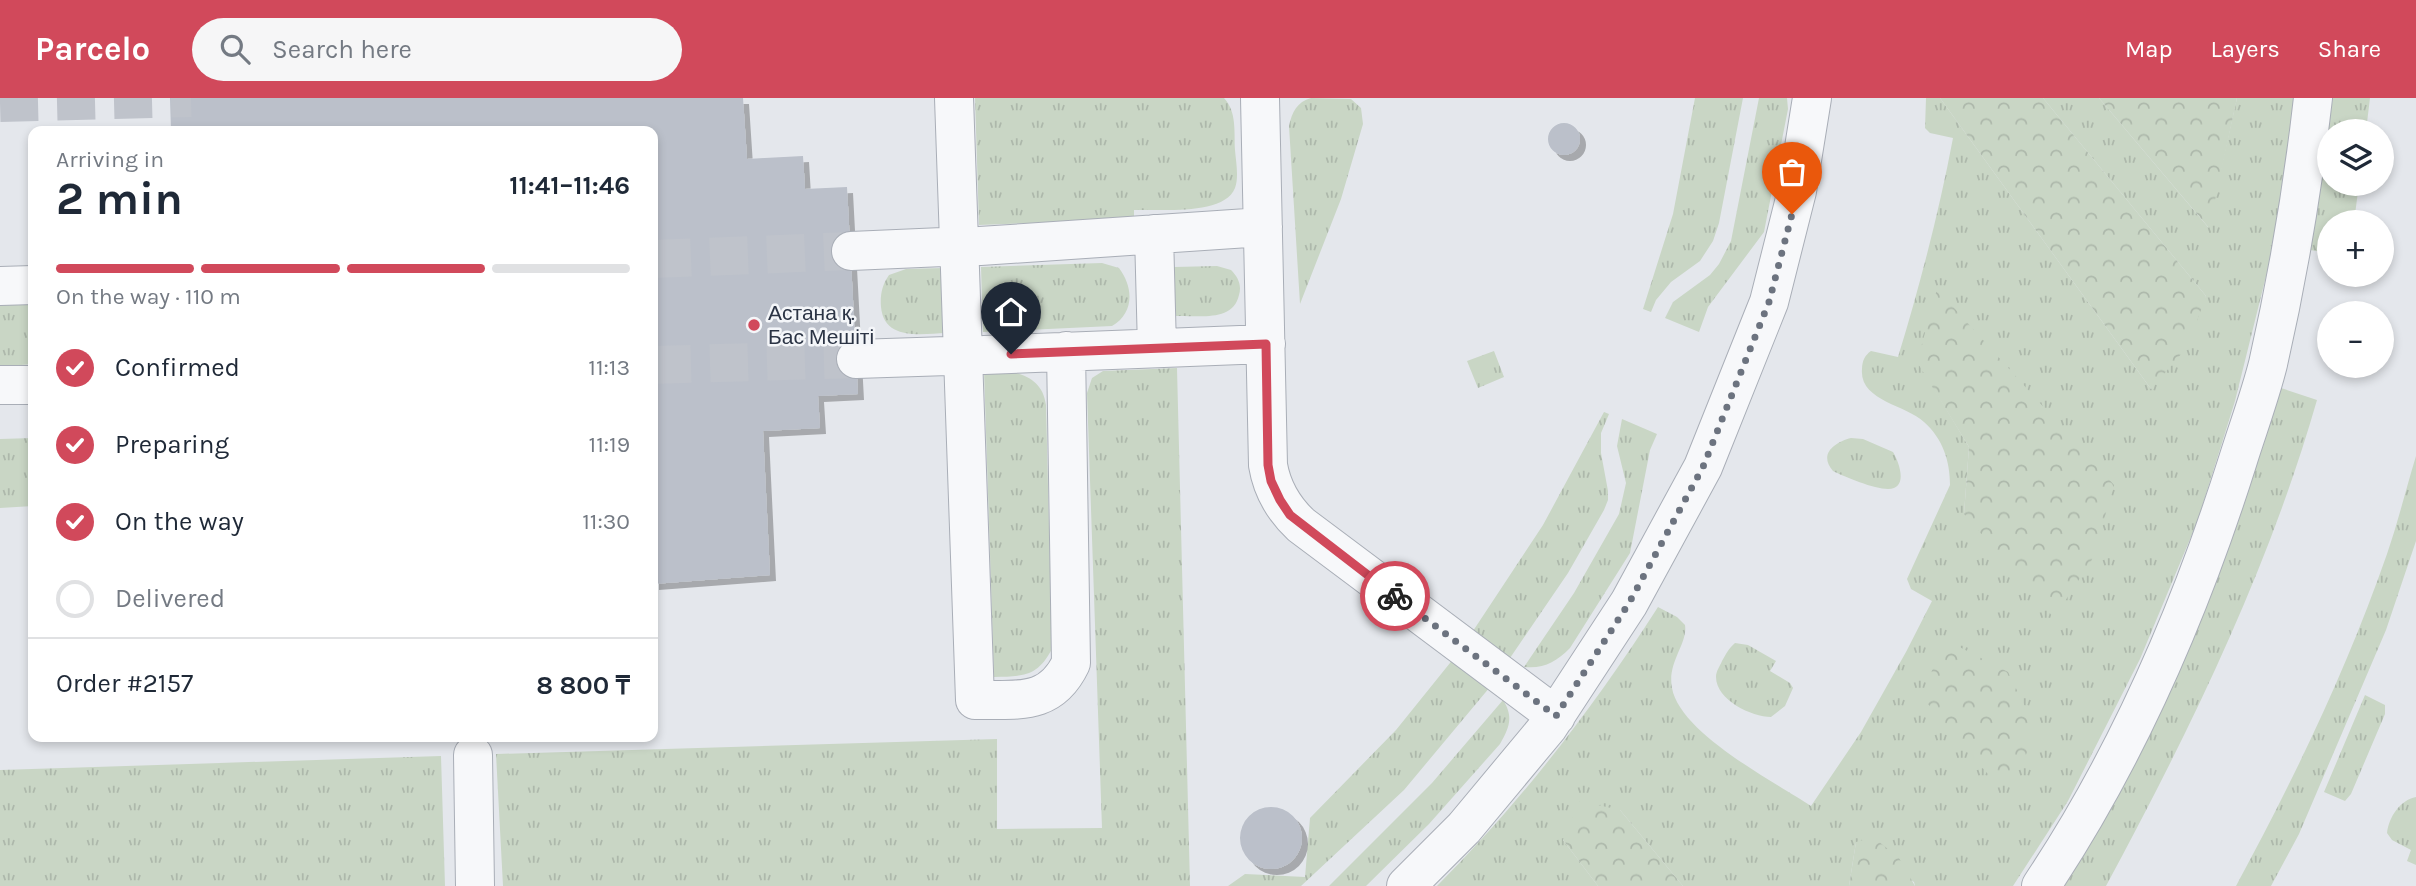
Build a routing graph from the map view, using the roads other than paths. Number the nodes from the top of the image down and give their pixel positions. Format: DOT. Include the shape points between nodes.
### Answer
graph roads {
  1 [pos="954,98"];
  2 [pos="1260,98"];
  3 [pos="1812,98"];
  4 [pos="2313,98"];
  5 [pos="1263,228"];
  6 [pos="1154,234"];
  7 [pos="980,246"];
  8 [pos="943,247"];
  9 [pos="851,251"];
  10 [pos="28,285"];
  11 [pos="0,286"];
  12 [pos="1266,344"];
  13 [pos="1157,348"];
  14 [pos="1066,351"];
  15 [pos="856,359"];
  16 [pos="28,385"];
  17 [pos="0,386"];
  18 [pos="1556,716"];
  19 [pos="473,755"];
  20 [pos="475,886"];
  21 [pos="1406,886"];
  22 [pos="2040,886"];
  1 -- 14 [label="lane" via="975,700 1034,698 1059,684 1071,663"];
  2 -- 5 [label="lane"];
  3 -- 18 [label="lane" via="1797,191 1769,302 1703,467 1629,603"];
  4 -- 22 [label="lane" via="2304,184 2267,366 2211,542 2149,692 2077,831"];
  5 -- 6 [label="lane"];
  5 -- 12 [label="lane"];
  6 -- 7 [label="lane"];
  6 -- 13 [label="lane"];
  8 -- 9 [label="lane"];
  10 -- 11 [label="lane"];
  12 -- 13 [label="lane"];
  12 -- 18 [label="lane" via="1268,465 1271,481 1290,515"];
  13 -- 14 [label="lane"];
  14 -- 15 [label="lane"];
  16 -- 17 [label="lane"];
  18 -- 21 [label="lane" via="1464,828"];
  19 -- 20 [label="lane"];
}
